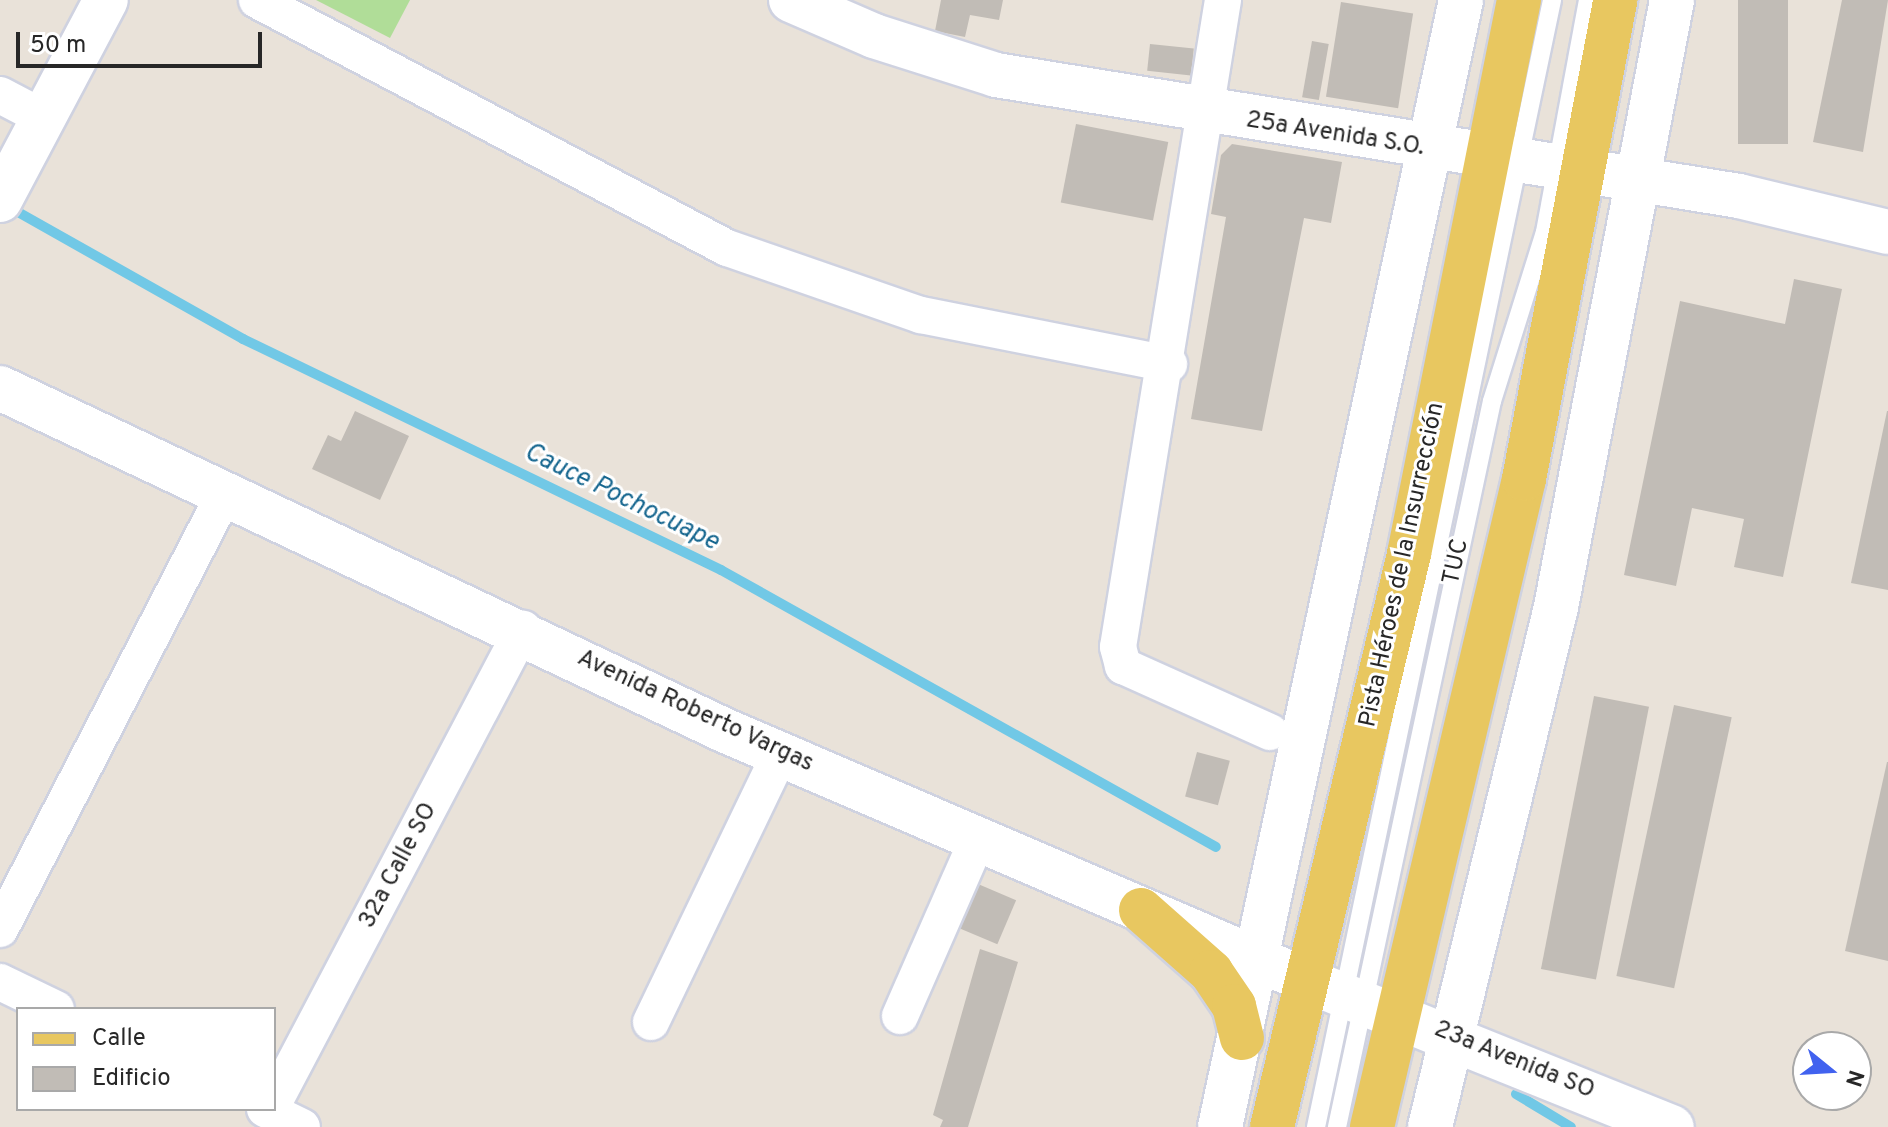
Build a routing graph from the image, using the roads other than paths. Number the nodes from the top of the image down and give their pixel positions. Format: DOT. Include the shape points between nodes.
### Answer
graph roads {
  1 [pos="106,0"];
  2 [pos="257,0"];
  3 [pos="791,0"];
  4 [pos="1223,0"];
  5 [pos="1461,0"];
  6 [pos="1519,0"];
  7 [pos="1552,0"];
  8 [pos="1588,0"];
  9 [pos="1615,0"];
  10 [pos="1672,0"];
  11 [pos="0,95"];
  12 [pos="1202,114"];
  13 [pos="46,119"];
  14 [pos="1431,150"];
  15 [pos="1537,167"];
  16 [pos="1639,183"];
  17 [pos="0,200"];
  18 [pos="1888,232"];
  19 [pos="1169,364"];
  20 [pos="0,388"];
  21 [pos="223,497"];
  22 [pos="523,629"];
  23 [pos="1270,732"];
  24 [pos="780,754"];
  25 [pos="972,852"];
  26 [pos="1141,910"];
  27 [pos="0,929"];
  28 [pos="1260,960"];
  29 [pos="0,982"];
  30 [pos="1353,998"];
  31 [pos="52,1007"];
  32 [pos="900,1016"];
  33 [pos="651,1022"];
  34 [pos="1455,1037"];
  35 [pos="1242,1038"];
  36 [pos="276,1094"];
  37 [pos="267,1111"];
  38 [pos="302,1127"];
  39 [pos="1220,1127"];
  40 [pos="1272,1127"];
  41 [pos="1316,1127"];
  42 [pos="1337,1127"];
  43 [pos="1372,1127"];
  44 [pos="1430,1127"];
  45 [pos="1672,1127"];
  1 -- 13 [label="street"];
  2 -- 19 [label="street" via="727,248 921,315"];
  3 -- 12 [label="street, 25a Avenida S.O." via="874,36 996,75"];
  4 -- 12 [label="street"];
  5 -- 14 [label="street"];
  6 -- 15 [label="main road, Pista Héroes de la Insurrección"];
  7 -- 15 [label="lane"];
  8 -- 15 [label="lane"];
  9 -- 15 [label="main road, Pista Héroes de la Insurrección"];
  10 -- 16 [label="street"];
  11 -- 13 [label="street"];
  12 -- 14 [label="street, 25a Avenida S.O."];
  12 -- 19 [label="street"];
  13 -- 17 [label="street"];
  14 -- 15 [label="street, 25a Avenida S.O."];
  14 -- 28 [label="street"];
  15 -- 16 [label="street, 25a Avenida S.O."];
  15 -- 30 [label="main road, Pista Héroes de la Insurrección" via="1409,554"];
  15 -- 30 [label="main road, Pista Héroes de la Insurrección" via="1520,494"];
  16 -- 18 [label="street, 25a Avenida S.O." via="1739,196"];
  16 -- 34 [label="street" via="1556,607"];
  19 -- 23 [label="street" via="1118,647 1123,666"];
  20 -- 21 [label="street, Avenida Roberto Vargas"];
  21 -- 22 [label="street, Avenida Roberto Vargas"];
  21 -- 27 [label="street"];
  22 -- 24 [label="street, Avenida Roberto Vargas"];
  22 -- 36 [label="street, 32a Calle SO"];
  24 -- 26 [label="street, Avenida Roberto Vargas"];
  24 -- 33 [label="street"];
  25 -- 32 [label="street"];
  26 -- 28 [label="street, Avenida Roberto Vargas"];
  26 -- 35 [label="main road" via="1211,972 1234,1006"];
  28 -- 30 [label="street, Avenida Roberto Vargas"];
  28 -- 35 [label="street"];
  29 -- 31 [label="street"];
  30 -- 34 [label="street, 23a Avenida SO"];
  30 -- 40 [label="main road, Pista Héroes de la Insurrección"];
  30 -- 41 [label="lane"];
  30 -- 42 [label="lane"];
  30 -- 43 [label="main road, Pista Héroes de la Insurrección"];
  34 -- 44 [label="street"];
  34 -- 45 [label="street, 23a Avenida SO"];
  35 -- 39 [label="street"];
  37 -- 38 [label="street"];
}
